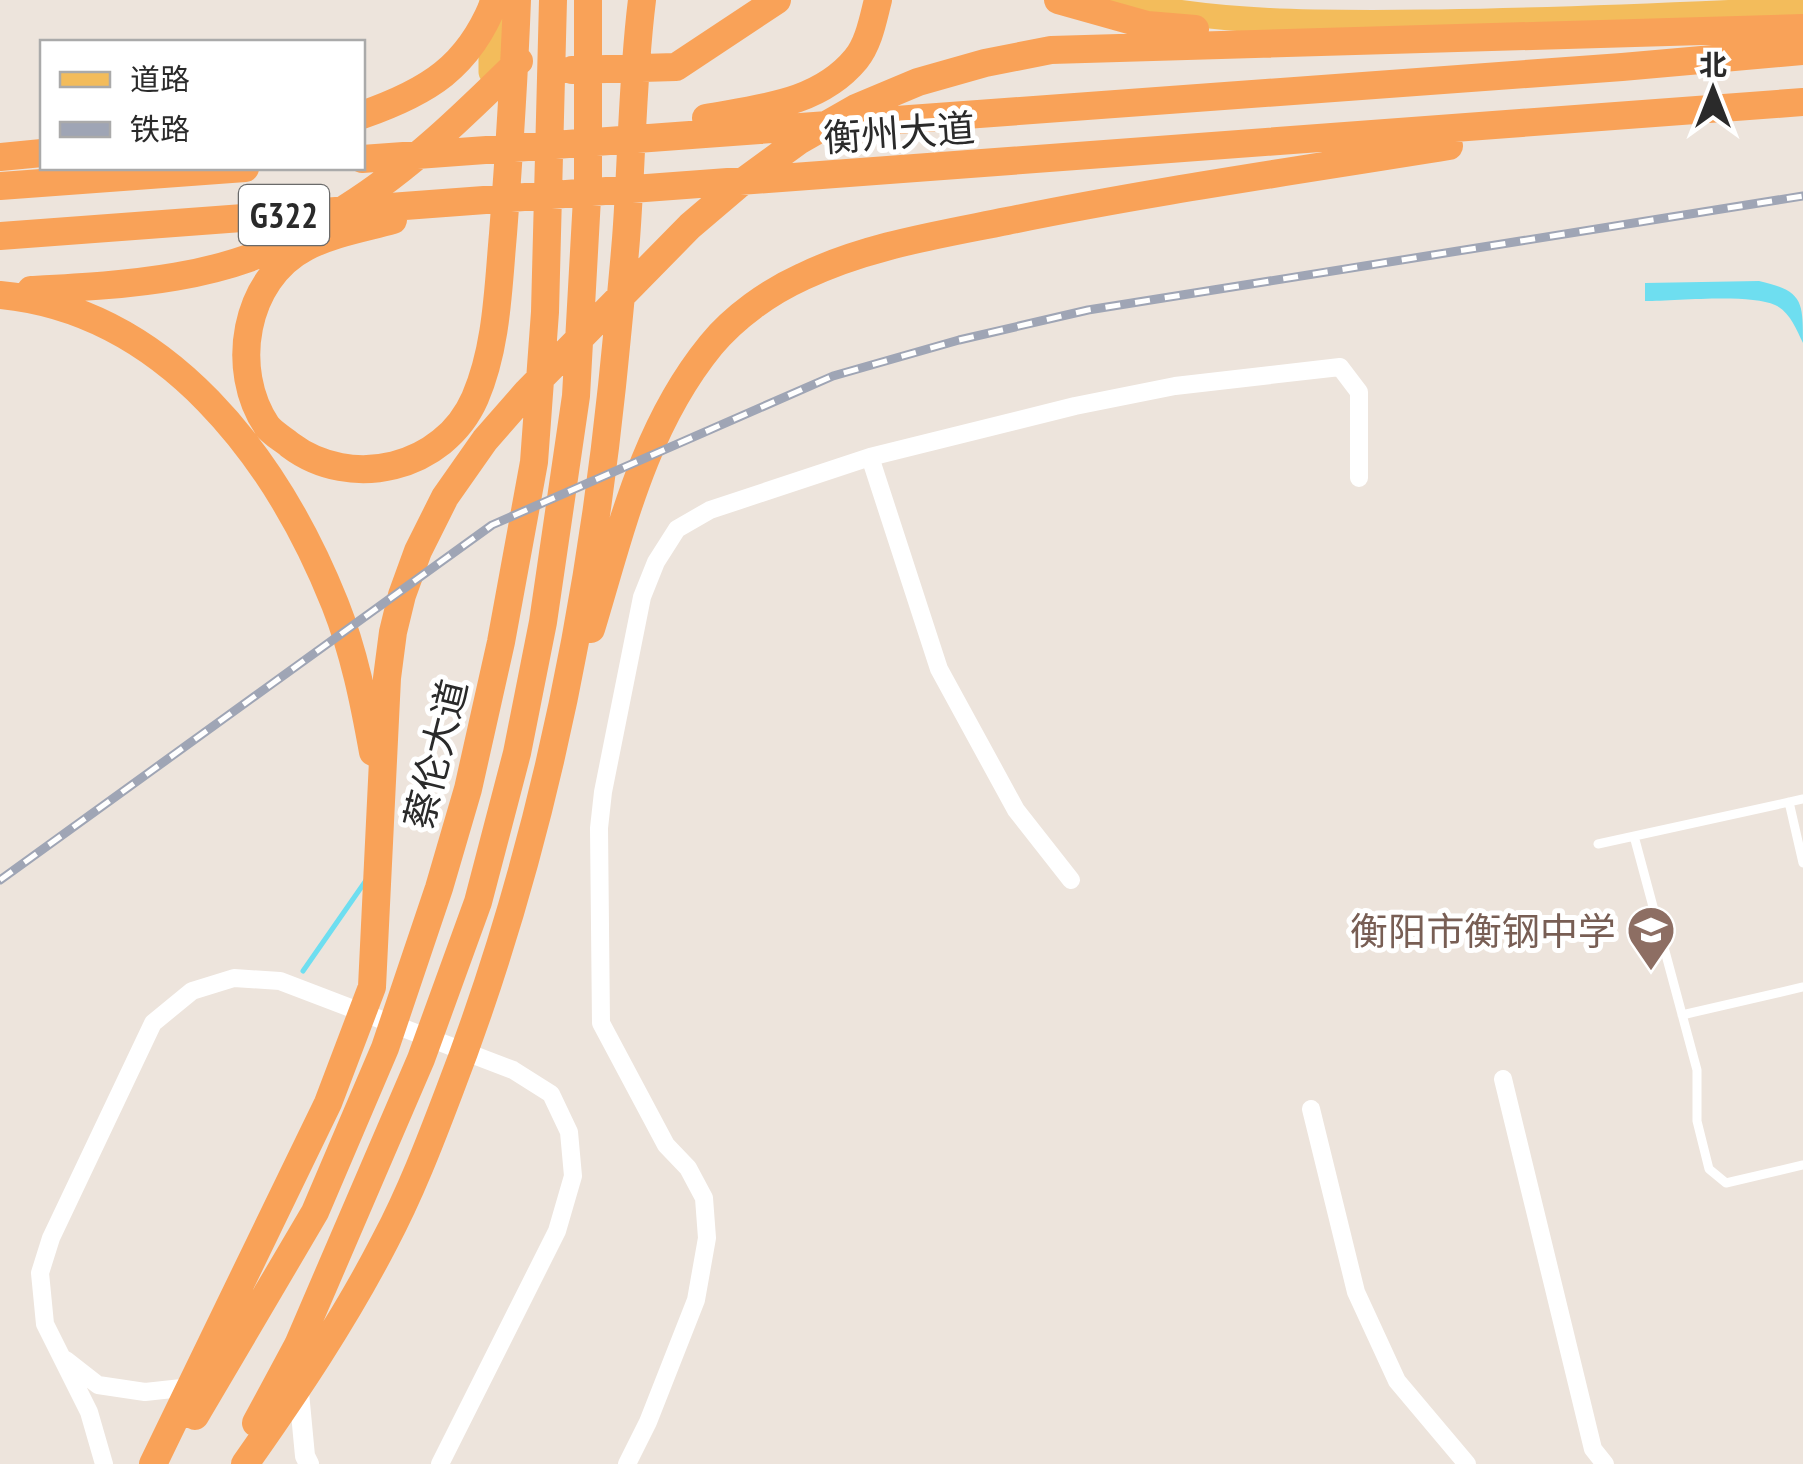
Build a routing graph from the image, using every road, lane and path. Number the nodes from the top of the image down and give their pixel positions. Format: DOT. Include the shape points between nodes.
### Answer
graph roads {
  1 [pos="493,0"];
  2 [pos="517,0"];
  3 [pos="585,0"];
  4 [pos="642,0"];
  5 [pos="777,0"];
  6 [pos="878,0"];
  7 [pos="1058,0"];
  8 [pos="1113,0"];
  9 [pos="553,6"];
  10 [pos="1803,10"];
  11 [pos="1803,28"];
  12 [pos="1336,42"];
  13 [pos="1803,51"];
  14 [pos="491,72"];
  15 [pos="1803,102"];
  16 [pos="365,114"];
  17 [pos="1633,118"];
  18 [pos="568,144"];
  19 [pos="365,159"];
  20 [pos="219,170"];
  21 [pos="0,186"];
  22 [pos="457,202"];
  23 [pos="0,236"];
  24 [pos="0,293"];
  25 [pos="870,457"];
  26 [pos="1359,478"];
  27 [pos="550,763"];
  28 [pos="1803,799"];
  29 [pos="1789,802"];
  30 [pos="381,815"];
  31 [pos="1634,836"];
  32 [pos="1598,844"];
  33 [pos="1803,862"];
  34 [pos="1071,880"];
  35 [pos="1803,987"];
  36 [pos="1682,1015"];
  37 [pos="1503,1079"];
  38 [pos="1311,1109"];
  39 [pos="1803,1165"];
  40 [pos="286,1264"];
  41 [pos="298,1345"];
  42 [pos="66,1360"];
  43 [pos="191,1386"];
  44 [pos="298,1388"];
  45 [pos="104,1464"];
  46 [pos="153,1464"];
  47 [pos="166,1464"];
  48 [pos="234,1464"];
  49 [pos="246,1464"];
  50 [pos="309,1464"];
  51 [pos="440,1464"];
  52 [pos="627,1464"];
  53 [pos="1467,1464"];
  54 [pos="1604,1464"];
  1 -- 14 [label="main road"];
  1 -- 16 [label="highway" via="483,32 448,72"];
  2 -- 22 [label="highway" via="496,311 488,364 473,402 423,457 383,470 347,469 305,456 268,428 251,389 245,348 254,306 273,275 304,248"];
  3 -- 24 [label="highway" via="450,127 368,194 303,234 235,262 171,278"];
  3 -- 41 [label="highway, 蔡伦大道" via="588,180 576,396 517,752 478,902 421,1059"];
  4 -- 27 [label="highway" via="612,390"];
  5 -- 14 [label="highway" via="676,67"];
  6 -- 18 [label="highway" via="858,57 800,100"];
  7 -- 12 [label="highway" via="1147,25"];
  8 -- 10 [label="main road" via="1218,18 1350,23"];
  9 -- 40 [label="highway, 蔡伦大道" via="534,462 502,642 468,789 385,1048"];
  11 -- 12 [label="highway"];
  12 -- 30 [label="highway" via="1106,46 985,62 856,108 737,186 526,392 445,496 418,551 393,632"];
  13 -- 18 [label="highway, 衡州大道"];
  15 -- 17 [label="highway, 衡州大道"];
  17 -- 22 [label="highway, 衡州大道 / G322"];
  17 -- 27 [label="highway" via="1071,208 916,240 802,277 755,305 714,342 656,432"];
  18 -- 19 [label="highway, 衡州大道 / G322"];
  20 -- 21 [label="highway, G322"];
  22 -- 23 [label="highway, 衡州大道 / G322"];
  24 -- 30 [label="highway" via="62,306 112,327 168,362 238,436 304,534 336,607 360,680"];
  25 -- 26 [label="street" via="1175,386 1340,366 1359,392"];
  25 -- 34 [label="street" via="938,668 1016,810"];
  25 -- 52 [label="street" via="710,510 678,529 642,597 599,828 601,1023 666,1145 704,1198 707,1238 696,1300"];
  27 -- 44 [label="highway" via="481,1011 428,1146 385,1242"];
  28 -- 29 [label="lane"];
  29 -- 31 [label="lane"];
  29 -- 33 [label="lane"];
  30 -- 43 [label="highway" via="372,987 328,1103"];
  31 -- 32 [label="lane"];
  31 -- 36 [label="lane"];
  35 -- 36 [label="lane"];
  36 -- 39 [label="lane" via="1697,1070 1697,1120 1709,1169 1726,1183"];
  37 -- 54 [label="street" via="1594,1449"];
  38 -- 53 [label="street" via="1356,1292 1397,1381"];
  40 -- 43 [label="highway"];
  40 -- 47 [label="highway, 蔡伦大道"];
  41 -- 44 [label="street"];
  41 -- 48 [label="highway, 蔡伦大道"];
  42 -- 43 [label="street" via="98,1384 145,1392"];
  42 -- 45 [label="street"];
  42 -- 51 [label="street" via="45,1324 40,1273 153,1023 192,991 234,978 280,980 513,1070 551,1094 569,1132 573,1176 557,1231"];
  43 -- 46 [label="highway"];
  44 -- 49 [label="highway"];
  44 -- 50 [label="street"];
}
